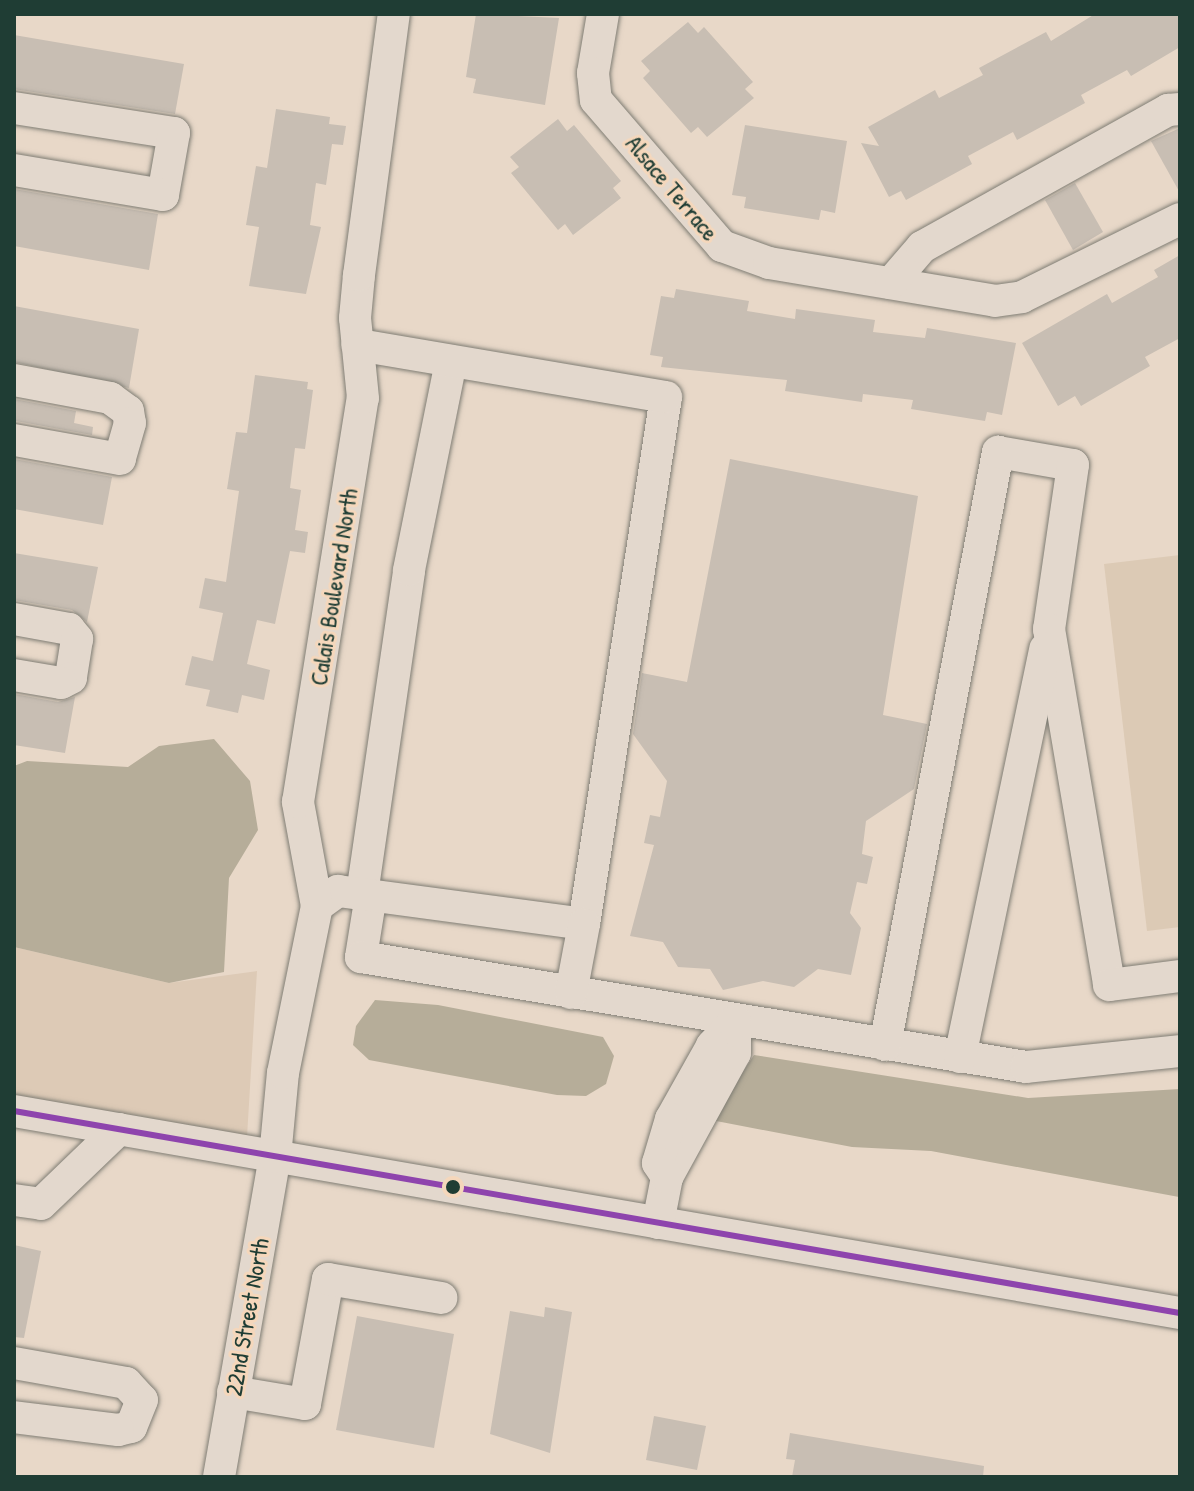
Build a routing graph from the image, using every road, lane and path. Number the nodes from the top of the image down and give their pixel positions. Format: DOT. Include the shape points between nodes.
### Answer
graph roads {
  1 [pos="394,14"];
  2 [pos="603,14"];
  3 [pos="14,108"];
  4 [pos="1180,109"];
  5 [pos="14,170"];
  6 [pos="1180,219"];
  7 [pos="891,283"];
  8 [pos="357,345"];
  9 [pos="451,361"];
  10 [pos="14,380"];
  11 [pos="14,440"];
  12 [pos="14,619"];
  13 [pos="1049,629"];
  14 [pos="14,675"];
  15 [pos="366,894"];
  16 [pos="317,906"];
  17 [pos="584,924"];
  18 [pos="1180,976"];
  19 [pos="571,993"];
  20 [pos="735,1021"];
  21 [pos="885,1045"];
  22 [pos="1180,1051"];
  23 [pos="960,1057"];
  24 [pos="14,1111"];
  25 [pos="119,1129"];
  26 [pos="275,1157"];
  27 [pos="27,1202"];
  28 [pos="658,1223"];
  29 [pos="441,1298"];
  30 [pos="1180,1313"];
  31 [pos="14,1363"];
  32 [pos="233,1392"];
  33 [pos="14,1417"];
  34 [pos="219,1477"];
  1 -- 8 [label="street, Calais Boulevard North" via="359,275"];
  2 -- 7 [label="street, Alsace Terrace" via="593,73 596,100 722,246 769,263"];
  3 -- 5 [label="street" via="174,133 163,195"];
  4 -- 7 [label="street" via="1168,110 922,247"];
  6 -- 7 [label="street, Alsace Terrace" via="1022,297 995,301"];
  8 -- 9 [label="street"];
  8 -- 16 [label="street, Calais Boulevard North" via="363,398 298,802"];
  9 -- 15 [label="street" via="409,570"];
  9 -- 17 [label="street" via="666,397"];
  10 -- 11 [label="street" via="110,398 128,411 130,423 120,459"];
  12 -- 14 [label="street" via="69,629 77,639 71,678 61,683"];
  13 -- 18 [label="street" via="1109,985"];
  13 -- 21 [label="street" via="1073,465 998,452"];
  13 -- 23 [label="street"];
  15 -- 16 [label="street" via="338,891"];
  15 -- 17 [label="street"];
  15 -- 19 [label="street" via="361,957"];
  16 -- 26 [label="street, Calais Boulevard North" via="283,1073"];
  17 -- 19 [label="street"];
  19 -- 20 [label="street"];
  20 -- 21 [label="street"];
  20 -- 28 [label="street" via="735,1053 667,1177"];
  21 -- 23 [label="street"];
  22 -- 23 [label="street" via="1026,1067"];
  24 -- 25 [label="street"];
  25 -- 26 [label="street"];
  25 -- 27 [label="street"];
  26 -- 28 [label="street"];
  26 -- 32 [label="street, 22nd Street North"];
  28 -- 30 [label="street"];
  29 -- 32 [label="street" via="328,1279 305,1404"];
  31 -- 33 [label="street" via="126,1383 142,1400 131,1427 118,1430"];
  32 -- 34 [label="street, 22nd Street North"];
}
